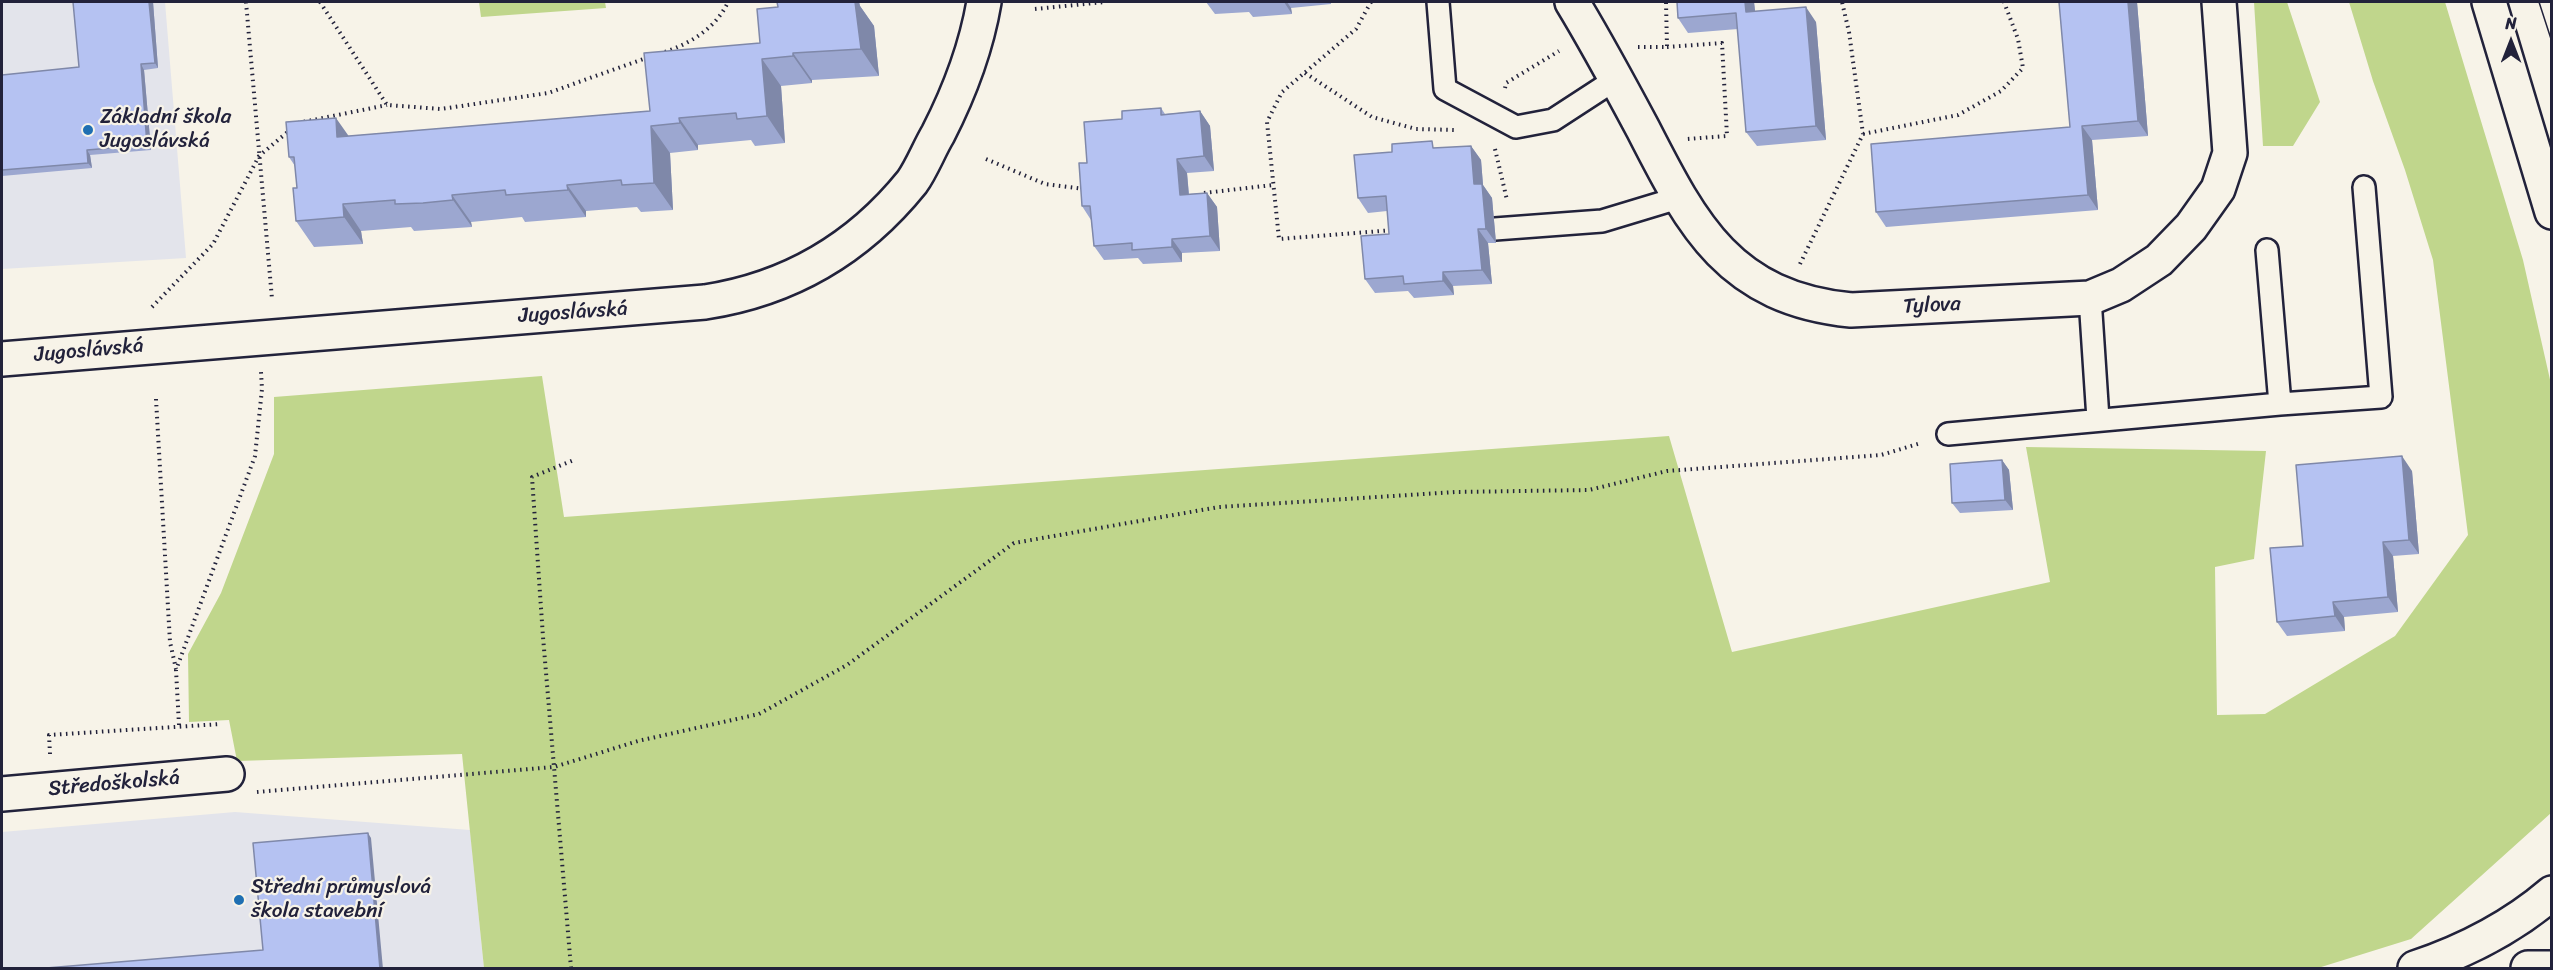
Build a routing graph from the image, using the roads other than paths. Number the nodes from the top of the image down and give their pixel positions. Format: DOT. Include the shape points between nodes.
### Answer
graph roads {
  1 [pos="984,2"];
  2 [pos="1438,2"];
  3 [pos="1572,2"];
  4 [pos="2219,2"];
  5 [pos="2489,2"];
  6 [pos="1617,79"];
  7 [pos="2364,187"];
  8 [pos="1678,198"];
  9 [pos="2552,212"];
  10 [pos="1504,228"];
  11 [pos="2267,250"];
  12 [pos="2090,298"];
  13 [pos="2,359"];
  14 [pos="2280,404"];
  15 [pos="2098,418"];
  16 [pos="1948,434"];
  17 [pos="226,774"];
  18 [pos="2,794"];
  19 [pos="2552,893"];
  20 [pos="2552,968"];
  21 [pos="2415,969"];
  22 [pos="2528,969"];
  1 -- 13 [label="main road, Jugoslávská" via="974,48 956,99 913,180 858,238 795,277 734,298 705,302"];
  2 -- 6 [label="lane" via="1445,89 1493,123 1516,127 1553,120"];
  3 -- 6 [label="main road, Tylova"];
  4 -- 12 [label="main road, Tylova" via="2230,153 2218,189 2191,227 2159,260 2121,285"];
  5 -- 9 [label="main road"];
  6 -- 8 [label="main road, Tylova"];
  7 -- 14 [label="lane" via="2381,397"];
  8 -- 10 [label="lane" via="1602,221"];
  8 -- 12 [label="main road, Tylova" via="1704,235 1751,278 1826,308"];
  11 -- 14 [label="lane"];
  12 -- 15 [label="lane"];
  14 -- 15 [label="lane"];
  15 -- 16 [label="lane"];
  17 -- 18 [label="main road, Středoškolská"];
  19 -- 21 [label="main road" via="2476,945"];
  20 -- 22 [label="main road"];
}
